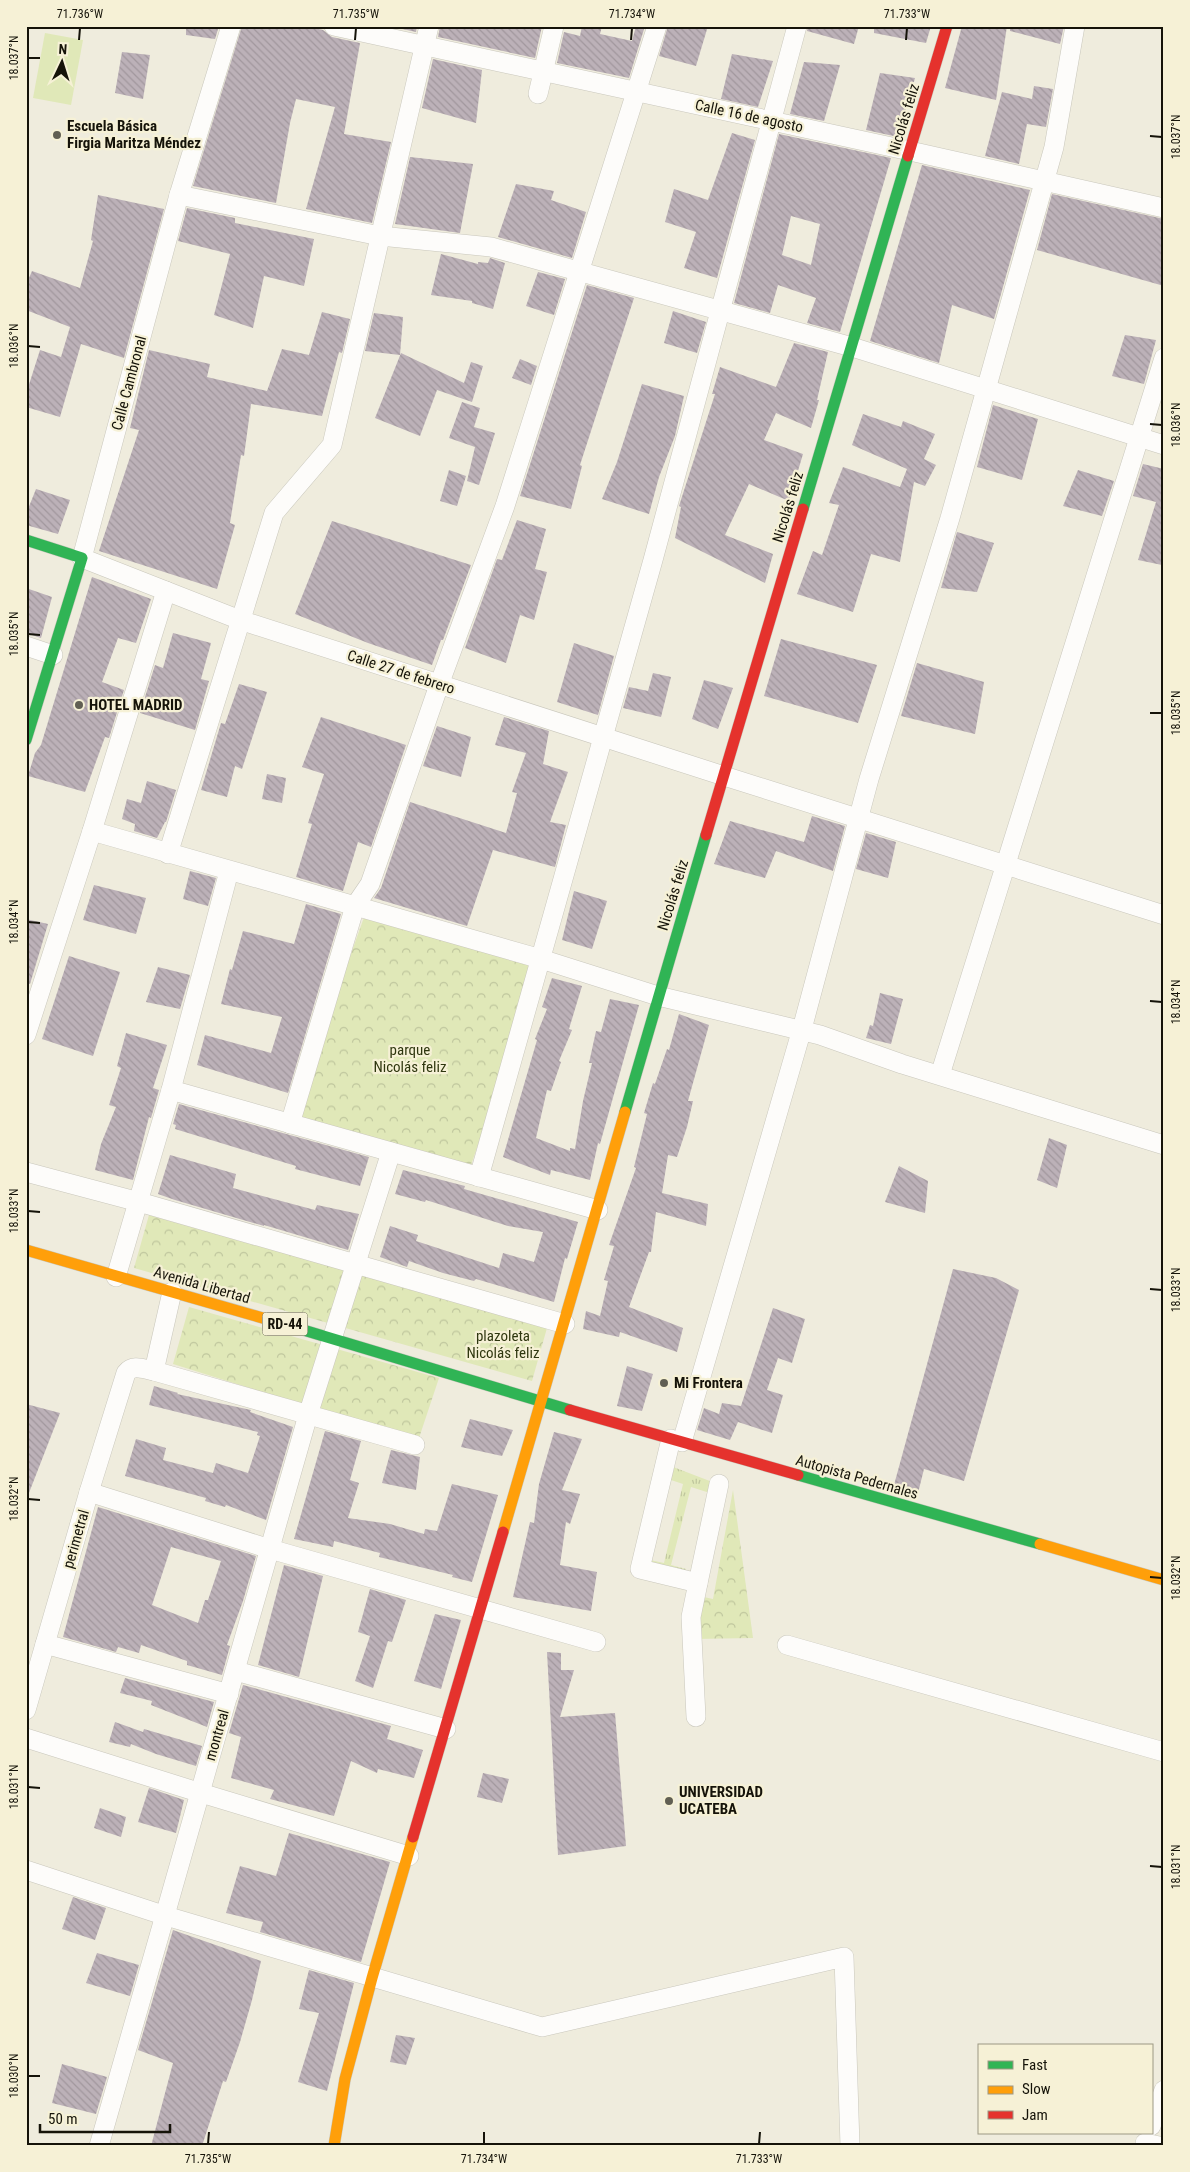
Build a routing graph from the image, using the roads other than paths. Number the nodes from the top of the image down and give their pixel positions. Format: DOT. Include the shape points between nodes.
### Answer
graph roads {
  1 [pos="231,26"];
  2 [pos="334,26"];
  3 [pos="429,26"];
  4 [pos="554,26"];
  5 [pos="657,26"];
  6 [pos="797,26"];
  7 [pos="947,26"];
  8 [pos="1075,26"];
  9 [pos="424,46"];
  10 [pos="543,71"];
  11 [pos="635,91"];
  12 [pos="538,94"];
  13 [pos="772,121"];
  14 [pos="910,151"];
  15 [pos="1044,181"];
  16 [pos="179,195"];
  17 [pos="1164,208"];
  18 [pos="380,236"];
  19 [pos="579,271"];
  20 [pos="721,311"];
  21 [pos="852,347"];
  22 [pos="1164,358"];
  23 [pos="986,389"];
  24 [pos="1139,438"];
  25 [pos="1164,445"];
  26 [pos="26,540"];
  27 [pos="82,558"];
  28 [pos="166,591"];
  29 [pos="240,620"];
  30 [pos="26,646"];
  31 [pos="53,655"];
  32 [pos="439,684"];
  33 [pos="603,738"];
  34 [pos="26,740"];
  35 [pos="724,776"];
  36 [pos="859,819"];
  37 [pos="92,831"];
  38 [pos="168,854"];
  39 [pos="1006,865"];
  40 [pos="229,871"];
  41 [pos="355,906"];
  42 [pos="1163,914"];
  43 [pos="541,959"];
  44 [pos="658,996"];
  45 [pos="802,1029"];
  46 [pos="26,1034"];
  47 [pos="940,1075"];
  48 [pos="171,1090"];
  49 [pos="290,1124"];
  50 [pos="1164,1145"];
  51 [pos="391,1152"];
  52 [pos="26,1172"];
  53 [pos="479,1177"];
  54 [pos="139,1202"];
  55 [pos="598,1210"];
  56 [pos="26,1250"];
  57 [pos="356,1264"];
  58 [pos="116,1277"];
  59 [pos="172,1292"];
  60 [pos="565,1324"];
  61 [pos="333,1338"];
  62 [pos="154,1371"];
  63 [pos="542,1402"];
  64 [pos="308,1415"];
  65 [pos="677,1441"];
  66 [pos="415,1445"];
  67 [pos="719,1484"];
  68 [pos="89,1492"];
  69 [pos="270,1549"];
  70 [pos="1164,1580"];
  71 [pos="698,1583"];
  72 [pos="481,1611"];
  73 [pos="596,1642"];
  74 [pos="45,1644"];
  75 [pos="787,1645"];
  76 [pos="236,1671"];
  77 [pos="229,1694"];
  78 [pos="26,1710"];
  79 [pos="696,1717"];
  80 [pos="446,1729"];
  81 [pos="26,1738"];
  82 [pos="1164,1752"];
  83 [pos="201,1793"];
  84 [pos="409,1856"];
  85 [pos="26,1870"];
  86 [pos="166,1916"];
  87 [pos="372,1978"];
  88 [pos="1164,2090"];
  89 [pos="1152,2132"];
  90 [pos="99,2146"];
  91 [pos="334,2146"];
  92 [pos="850,2146"];
  1 -- 16 [label="street, Calle Cambronal"];
  2 -- 9 [label="street, Calle 16 de agosto"];
  3 -- 9 [label="street"];
  4 -- 10 [label="street"];
  5 -- 11 [label="street"];
  6 -- 13 [label="street"];
  7 -- 14 [label="main road, Nicolás feliz"];
  8 -- 15 [label="street" via="1054,147"];
  9 -- 10 [label="street, Calle 16 de agosto"];
  9 -- 18 [label="street"];
  10 -- 11 [label="street, Calle 16 de agosto"];
  10 -- 12 [label="street"];
  11 -- 13 [label="street, Calle 16 de agosto"];
  11 -- 19 [label="street"];
  13 -- 14 [label="street, Calle 16 de agosto"];
  13 -- 20 [label="street"];
  14 -- 15 [label="street, Calle 16 de agosto"];
  14 -- 21 [label="main road, Nicolás feliz"];
  15 -- 17 [label="street, Calle 16 de agosto"];
  15 -- 23 [label="street"];
  16 -- 18 [label="street"];
  16 -- 27 [label="street, Calle Cambronal"];
  18 -- 19 [label="street" via="491,247"];
  18 -- 29 [label="street" via="332,445 274,513"];
  19 -- 20 [label="street"];
  19 -- 32 [label="street" via="505,506"];
  20 -- 21 [label="street"];
  20 -- 33 [label="street"];
  21 -- 23 [label="street"];
  21 -- 35 [label="main road, Nicolás feliz"];
  22 -- 24 [label="street"];
  23 -- 24 [label="street"];
  23 -- 36 [label="street"];
  24 -- 25 [label="street"];
  24 -- 39 [label="street"];
  26 -- 27 [label="main road"];
  27 -- 28 [label="street, Calle 27 de febrero"];
  27 -- 31 [label="main road, Calle Cambronal"];
  28 -- 29 [label="street, Calle 27 de febrero"];
  28 -- 37 [label="street"];
  29 -- 32 [label="street, Calle 27 de febrero"];
  29 -- 38 [label="street"];
  30 -- 31 [label="street"];
  31 -- 34 [label="main road, Calle Cambronal"];
  32 -- 33 [label="street, Calle 27 de febrero"];
  32 -- 41 [label="street" via="370,884"];
  33 -- 35 [label="street, Calle 27 de febrero"];
  33 -- 43 [label="street"];
  35 -- 36 [label="street, Calle 27 de febrero"];
  35 -- 44 [label="main road, Nicolás feliz"];
  36 -- 39 [label="street, Calle 27 de febrero"];
  36 -- 45 [label="street"];
  37 -- 38 [label="street"];
  37 -- 46 [label="street"];
  38 -- 40 [label="street"];
  39 -- 42 [label="street, Calle 27 de febrero"];
  39 -- 47 [label="street"];
  40 -- 41 [label="street"];
  40 -- 48 [label="street"];
  41 -- 43 [label="street"];
  41 -- 49 [label="street"];
  43 -- 44 [label="street"];
  43 -- 53 [label="street"];
  44 -- 45 [label="street"];
  44 -- 55 [label="main road, Nicolás feliz"];
  45 -- 47 [label="street"];
  45 -- 65 [label="street"];
  47 -- 50 [label="street"];
  48 -- 49 [label="street"];
  48 -- 54 [label="street"];
  49 -- 51 [label="street"];
  51 -- 53 [label="street"];
  51 -- 57 [label="street, montreal"];
  52 -- 54 [label="street"];
  53 -- 55 [label="street"];
  54 -- 57 [label="street"];
  54 -- 58 [label="street"];
  55 -- 60 [label="main road, Nicolás feliz"];
  56 -- 58 [label="main road, Avenida Libertad / RD-44"];
  57 -- 60 [label="street"];
  57 -- 61 [label="street, montreal"];
  58 -- 59 [label="main road, Avenida Libertad / RD-44"];
  59 -- 61 [label="main road, Avenida Libertad / RD-44"];
  59 -- 62 [label="street"];
  60 -- 63 [label="main road, Nicolás feliz"];
  61 -- 63 [label="main road, Avenida Libertad / RD-44"];
  61 -- 64 [label="street, montreal"];
  62 -- 64 [label="street"];
  62 -- 68 [label="street, perimetral" via="133,1367 126,1373"];
  63 -- 65 [label="main road, Autopista Pedernales"];
  63 -- 72 [label="main road, Nicolás feliz"];
  64 -- 66 [label="street"];
  64 -- 69 [label="street, montreal"];
  65 -- 70 [label="main road, Autopista Pedernales"];
  65 -- 71 [label="street" via="640,1569"];
  67 -- 71 [label="street"];
  68 -- 69 [label="street"];
  68 -- 74 [label="street, perimetral"];
  69 -- 72 [label="street"];
  69 -- 76 [label="street, montreal"];
  71 -- 79 [label="street" via="691,1617"];
  72 -- 73 [label="street"];
  72 -- 80 [label="main road, Nicolás feliz"];
  74 -- 77 [label="street"];
  74 -- 78 [label="street, perimetral"];
  75 -- 82 [label="street"];
  76 -- 77 [label="street, montreal"];
  76 -- 80 [label="street"];
  77 -- 83 [label="street, montreal"];
  80 -- 84 [label="main road, Nicolás feliz"];
  81 -- 83 [label="street"];
  83 -- 84 [label="street"];
  83 -- 86 [label="street, montreal"];
  84 -- 87 [label="main road, Nicolás feliz"];
  85 -- 86 [label="street"];
  86 -- 87 [label="street"];
  86 -- 90 [label="street, montreal"];
  87 -- 91 [label="main road, Nicolás feliz" via="345,2079"];
  87 -- 92 [label="street" via="542,2027 844,1957"];
  88 -- 89 [label="street"];
}
